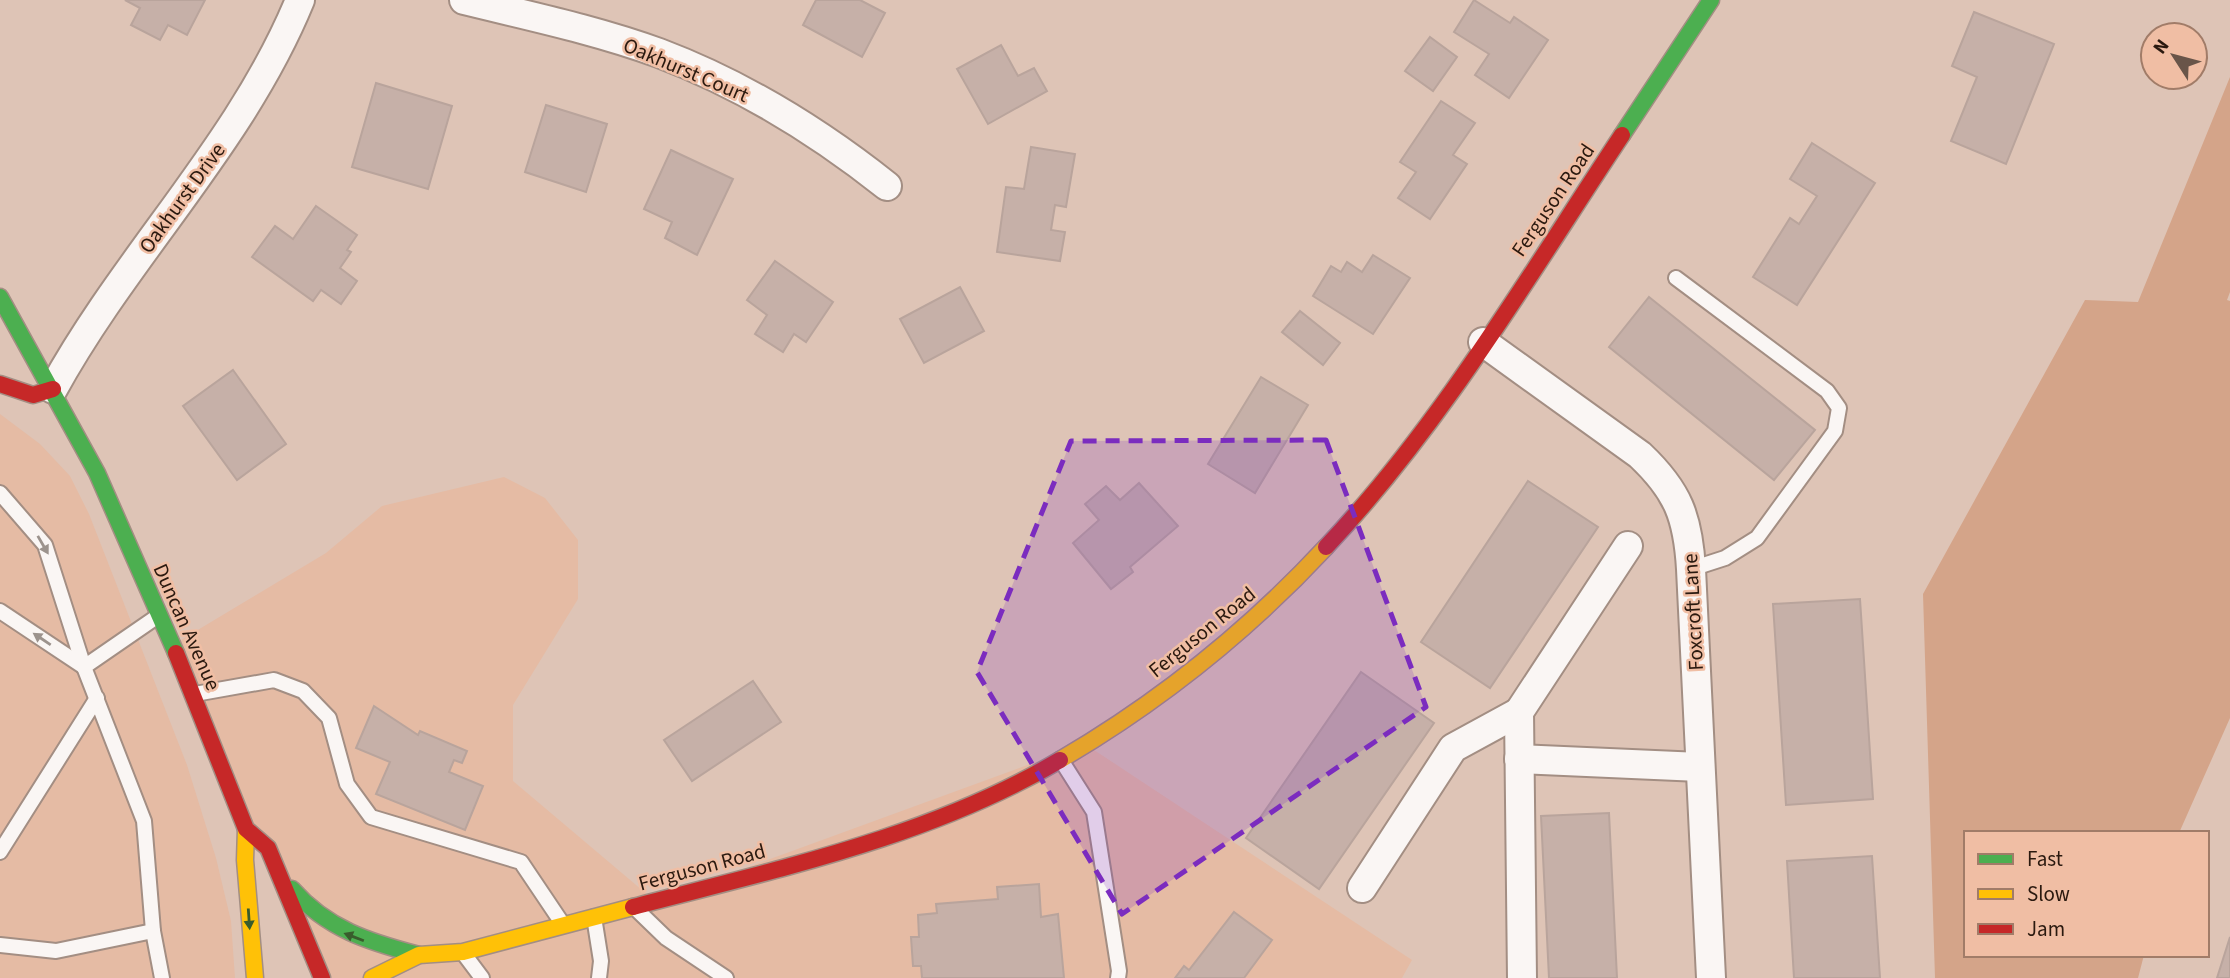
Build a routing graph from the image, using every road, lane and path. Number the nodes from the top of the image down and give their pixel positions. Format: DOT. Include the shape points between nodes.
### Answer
graph roads {
  1 [pos="300,0"];
  2 [pos="464,0"];
  3 [pos="1711,0"];
  4 [pos="887,187"];
  5 [pos="1676,278"];
  6 [pos="0,297"];
  7 [pos="1483,342"];
  8 [pos="0,384"];
  9 [pos="53,389"];
  10 [pos="0,493"];
  11 [pos="1628,545"];
  12 [pos="1691,569"];
  13 [pos="0,611"];
  14 [pos="158,616"];
  15 [pos="85,667"];
  16 [pos="194,695"];
  17 [pos="97,698"];
  18 [pos="1518,712"];
  19 [pos="1060,759"];
  20 [pos="1519,759"];
  21 [pos="1700,767"];
  22 [pos="246,829"];
  23 [pos="0,852"];
  24 [pos="245,860"];
  25 [pos="279,873"];
  26 [pos="1362,888"];
  27 [pos="634,907"];
  28 [pos="266,908"];
  29 [pos="594,917"];
  30 [pos="564,926"];
  31 [pos="153,931"];
  32 [pos="0,945"];
  33 [pos="463,953"];
  34 [pos="419,955"];
  35 [pos="432,973"];
  36 [pos="724,977"];
  37 [pos="162,978"];
  38 [pos="255,978"];
  39 [pos="322,978"];
  40 [pos="372,978"];
  41 [pos="482,978"];
  42 [pos="599,978"];
  43 [pos="1118,978"];
  44 [pos="1522,978"];
  45 [pos="1711,978"];
  1 -- 9 [label="street, Oakhurst Drive" via="263,80 81,339"];
  2 -- 4 [label="street, Oakhurst Court" via="623,42 701,72 825,140"];
  3 -- 7 [label="street, Ferguson Road"];
  5 -- 12 [label="lane" via="1827,391 1839,408 1835,431 1756,538 1725,558"];
  6 -- 9 [label="street, Duncan Avenue"];
  7 -- 12 [label="street, Foxcroft Lane" via="1589,416 1661,475 1686,523"];
  7 -- 19 [label="street, Ferguson Road" via="1360,509 1288,587 1181,679"];
  8 -- 9 [label="street" via="33,396"];
  9 -- 14 [label="street, Duncan Avenue" via="97,473"];
  10 -- 15 [label="lane, one-way" via="45,545"];
  11 -- 18 [label="street"];
  12 -- 21 [label="street, Foxcroft Lane"];
  15 -- 13 [label="lane, one-way"];
  14 -- 15 [label="lane"];
  14 -- 16 [label="street, Duncan Avenue"];
  15 -- 17 [label="lane"];
  16 -- 22 [label="street, Duncan Avenue"];
  16 -- 30 [label="lane" via="274,680 303,691 329,718 347,784 371,817 520,862"];
  17 -- 23 [label="lane"];
  17 -- 31 [label="lane" via="144,821"];
  18 -- 20 [label="street"];
  18 -- 26 [label="street" via="1453,748"];
  19 -- 27 [label="street, Ferguson Road" via="998,792 863,845"];
  19 -- 43 [label="lane" via="1094,812"];
  20 -- 21 [label="street"];
  20 -- 44 [label="street"];
  21 -- 45 [label="street, Foxcroft Lane"];
  22 -- 24 [label="street"];
  22 -- 25 [label="street, Duncan Avenue" via="268,848"];
  24 -- 28 [label="street"];
  24 -- 38 [label="street, one-way"];
  34 -- 25 [label="street, one-way" via="340,932 303,904"];
  25 -- 39 [label="street, Duncan Avenue"];
  27 -- 29 [label="street, Ferguson Road"];
  27 -- 36 [label="lane" via="666,938"];
  29 -- 30 [label="street, Ferguson Road"];
  29 -- 42 [label="lane"];
  30 -- 33 [label="street, Ferguson Road"];
  31 -- 32 [label="lane" via="56,951"];
  31 -- 37 [label="lane"];
  33 -- 34 [label="street, Ferguson Road"];
  33 -- 35 [label="street, Ferguson Road"];
  33 -- 41 [label="lane"];
  34 -- 40 [label="street, Ferguson Road"];
}
